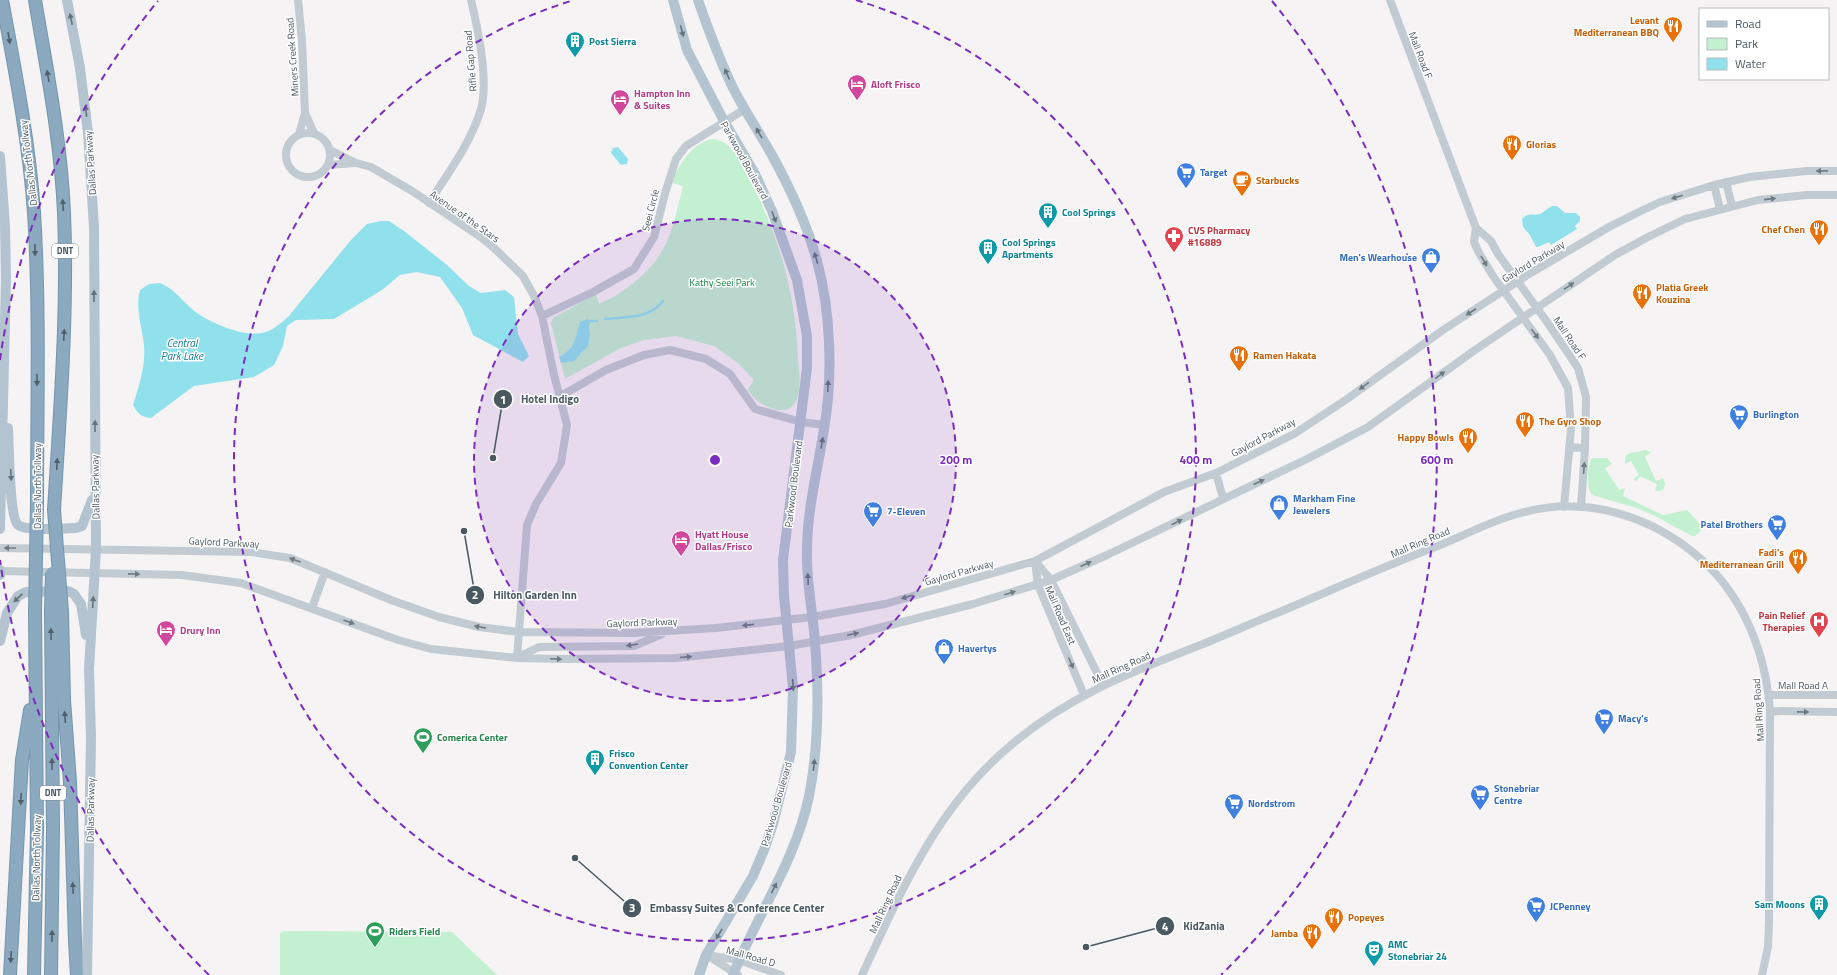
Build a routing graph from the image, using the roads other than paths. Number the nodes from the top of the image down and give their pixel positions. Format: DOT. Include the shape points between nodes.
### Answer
graph roads {
  1 [pos="2,0"];
  2 [pos="35,0"];
  3 [pos="67,0"];
  4 [pos="298,0"];
  5 [pos="471,0"];
  6 [pos="673,0"];
  7 [pos="698,0"];
  8 [pos="1390,0"];
  9 [pos="745,109"];
  10 [pos="305,113"];
  11 [pos="724,121"];
  12 [pos="314,133"];
  13 [pos="299,134"];
  14 [pos="330,150"];
  15 [pos="0,156"];
  16 [pos="356,163"];
  17 [pos="328,165"];
  18 [pos="1837,170"];
  19 [pos="1726,182"];
  20 [pos="1714,185"];
  21 [pos="1837,195"];
  22 [pos="429,203"];
  23 [pos="1732,206"];
  24 [pos="1720,209"];
  25 [pos="1476,228"];
  26 [pos="1518,282"];
  27 [pos="1504,291"];
  28 [pos="1537,308"];
  29 [pos="542,316"];
  30 [pos="1523,317"];
  31 [pos="2,395"];
  32 [pos="559,397"];
  33 [pos="801,422"];
  34 [pos="825,425"];
  35 [pos="1569,447"];
  36 [pos="1585,448"];
  37 [pos="1216,472"];
  38 [pos="95,491"];
  39 [pos="1223,498"];
  40 [pos="1564,507"];
  41 [pos="1581,507"];
  42 [pos="0,529"];
  43 [pos="0,548"];
  44 [pos="96,549"];
  45 [pos="1035,561"];
  46 [pos="0,571"];
  47 [pos="325,572"];
  48 [pos="95,573"];
  49 [pos="0,575"];
  50 [pos="1050,580"];
  51 [pos="1038,585"];
  52 [pos="312,608"];
  53 [pos="56,612"];
  54 [pos="812,618"];
  55 [pos="787,621"];
  56 [pos="668,631"];
  57 [pos="519,632"];
  58 [pos="0,641"];
  59 [pos="815,642"];
  60 [pos="790,646"];
  61 [pos="517,658"];
  62 [pos="89,669"];
  63 [pos="35,679"];
  64 [pos="1102,685"];
  65 [pos="1084,695"];
  66 [pos="1769,695"];
  67 [pos="1837,695"];
  68 [pos="1770,711"];
  69 [pos="1837,712"];
  70 [pos="706,955"];
  71 [pos="739,960"];
  72 [pos="735,974"];
  73 [pos="10,975"];
  74 [pos="34,975"];
  75 [pos="51,975"];
  76 [pos="77,975"];
  77 [pos="87,975"];
  78 [pos="699,975"];
  79 [pos="781,975"];
  80 [pos="862,975"];
  81 [pos="1762,975"];
  1 -- 63 [label="highway, Dallas North Tollway / DNT, one-way, bridge" via="28,155 34,213 37,337"];
  53 -- 2 [label="highway, Dallas North Tollway / DNT, one-way, bridge" via="55,506 64,329 64,212 60,154"];
  38 -- 3 [label="main road, Dallas Parkway, one-way" via="94,227 88,133 80,68"];
  4 -- 10 [label="street, Miners Creek Road"];
  5 -- 22 [label="street, Rifle Gap Road" via="480,37 484,92 481,108 468,141"];
  6 -- 11 [label="main road, Parkwood Boulevard, one-way" via="687,50"];
  9 -- 7 [label="main road, Parkwood Boulevard, one-way" via="712,40"];
  8 -- 25 [label="street, Mall Road F"];
  9 -- 11 [label="street, Seei Circle"];
  34 -- 9 [label="main road, Parkwood Boulevard, one-way" via="829,387 828,323 818,263 786,181"];
  10 -- 12 [label="street, Miners Creek Road"];
  10 -- 13 [label="street, Miners Creek Road"];
  11 -- 29 [label="street, Seei Circle" via="686,146 676,159 654,237 634,269"];
  11 -- 33 [label="main road, Parkwood Boulevard, one-way" via="755,174 772,211 797,280 807,344 807,376"];
  12 -- 13 [label="street"];
  12 -- 14 [label="street" via="327,142"];
  13 -- 17 [label="street" via="286,149 286,162 294,172 300,176 312,177"];
  14 -- 16 [label="street, Avenue of the Stars"];
  14 -- 17 [label="street"];
  15 -- 31 [label="main road" via="6,278"];
  16 -- 17 [label="street, Avenue of the Stars"];
  16 -- 22 [label="street, Avenue of the Stars" via="371,167 412,190"];
  18 -- 19 [label="street, Gaylord Parkway, one-way" via="1777,174"];
  19 -- 20 [label="street, Gaylord Parkway"];
  19 -- 23 [label="street"];
  20 -- 24 [label="street"];
  20 -- 26 [label="street, Gaylord Parkway, one-way" via="1643,210 1609,227"];
  23 -- 21 [label="street, one-way" via="1758,200"];
  22 -- 29 [label="street, Avenue of the Stars" via="494,248 523,276"];
  23 -- 24 [label="street"];
  28 -- 24 [label="street, one-way" via="1614,255 1641,240 1685,219"];
  25 -- 26 [label="street, Mall Road F" via="1491,241"];
  25 -- 27 [label="street, Mall Road F, one-way" via="1474,242"];
  26 -- 27 [label="street, Gaylord Parkway"];
  26 -- 28 [label="street, Mall Road F"];
  27 -- 30 [label="street, Mall Road F"];
  27 -- 37 [label="street, Gaylord Parkway, one-way" via="1442,330 1294,434"];
  28 -- 30 [label="street"];
  28 -- 36 [label="street, Mall Road F" via="1578,368 1586,397"];
  29 -- 32 [label="street, Avenue of the Stars"];
  30 -- 35 [label="street, Mall Road F, one-way" via="1550,354 1568,388 1571,429"];
  39 -- 30 [label="street, one-way" via="1368,427"];
  31 -- 38 [label="main road, one-way" via="8,415 12,500 15,520 19,525 27,529 82,526"];
  31 -- 42 [label="main road"];
  32 -- 33 [label="street" via="606,370 644,354 670,350 706,359 730,374 755,409"];
  32 -- 57 [label="street, Avenue of the Stars" via="567,425 561,463 536,504 527,525"];
  33 -- 34 [label="street"];
  33 -- 55 [label="main road, Parkwood Boulevard" via="783,560"];
  54 -- 34 [label="main road, Parkwood Boulevard, one-way" via="808,586 807,526"];
  35 -- 36 [label="street"];
  35 -- 40 [label="street, Mall Road F"];
  41 -- 36 [label="street, Mall Road F, one-way"];
  37 -- 39 [label="street"];
  37 -- 45 [label="street, Gaylord Parkway" via="1164,492"];
  38 -- 44 [label="main road, Dallas Parkway"];
  50 -- 39 [label="street, one-way" via="1121,549"];
  40 -- 41 [label="street, Mall Ring Road"];
  40 -- 64 [label="street, Mall Ring Road" via="1530,510 1488,524"];
  41 -- 66 [label="street, Mall Ring Road" via="1611,511 1640,520 1688,548 1706,564 1731,593 1746,618 1762,662"];
  44 -- 43 [label="street, Gaylord Parkway, one-way"];
  47 -- 44 [label="street, Gaylord Parkway, one-way" via="290,558 251,552"];
  44 -- 48 [label="main road, Dallas Parkway"];
  45 -- 50 [label="street, Mall Road East"];
  45 -- 51 [label="street, Mall Road East"];
  45 -- 54 [label="street, Gaylord Parkway, one-way" via="885,604"];
  46 -- 48 [label="street"];
  46 -- 49 [label="main road"];
  47 -- 52 [label="street"];
  57 -- 47 [label="street, Gaylord Parkway, one-way" via="440,617 391,600"];
  48 -- 52 [label="street, one-way" via="182,575 241,583"];
  62 -- 48 [label="main road, Dallas Parkway, one-way"];
  50 -- 51 [label="street"];
  50 -- 64 [label="street, Mall Road East"];
  59 -- 51 [label="street, one-way" via="973,604"];
  51 -- 65 [label="street, Mall Road East, one-way"];
  52 -- 61 [label="street, one-way" via="431,650"];
  75 -- 53 [label="highway, Dallas North Tollway / DNT, one-way"];
  76 -- 53 [label="highway, one-way" via="70,782"];
  54 -- 55 [label="street, Gaylord Parkway"];
  54 -- 59 [label="main road, Parkwood Boulevard"];
  55 -- 56 [label="street, Gaylord Parkway, one-way"];
  55 -- 60 [label="main road, Parkwood Boulevard"];
  56 -- 57 [label="street, Gaylord Parkway"];
  56 -- 61 [label="street, one-way" via="634,646 539,647"];
  57 -- 61 [label="street, Avenue of the Stars"];
  62 -- 58 [label="main road, one-way" via="86,625 81,604 74,594 68,591 26,592 18,596 7,613"];
  59 -- 60 [label="street"];
  71 -- 59 [label="main road, Parkwood Boulevard, one-way" via="785,866 809,798 816,742"];
  61 -- 60 [label="street, one-way" via="676,658"];
  60 -- 70 [label="main road, Parkwood Boulevard, one-way" via="793,687 791,752 773,824 753,876"];
  62 -- 77 [label="main road, Dallas Parkway" via="91,738"];
  63 -- 73 [label="highway, one-way" via="22,760"];
  63 -- 74 [label="highway, Dallas North Tollway / DNT" via="37,829"];
  64 -- 65 [label="street, Mall Ring Road"];
  65 -- 80 [label="street, Mall Ring Road" via="1045,719 1002,752 948,811 909,876"];
  66 -- 67 [label="street, Mall Road A"];
  66 -- 68 [label="street, Mall Ring Road"];
  68 -- 69 [label="street, one-way"];
  68 -- 81 [label="street, Mall Ring Road" via="1769,922 1768,947"];
  70 -- 71 [label="street, Mall Road D"];
  70 -- 72 [label="street, Mall Road D"];
  70 -- 78 [label="main road, Parkwood Boulevard"];
  71 -- 72 [label="main road, Parkwood Boulevard"];
  71 -- 79 [label="street, Mall Road D"];
}
